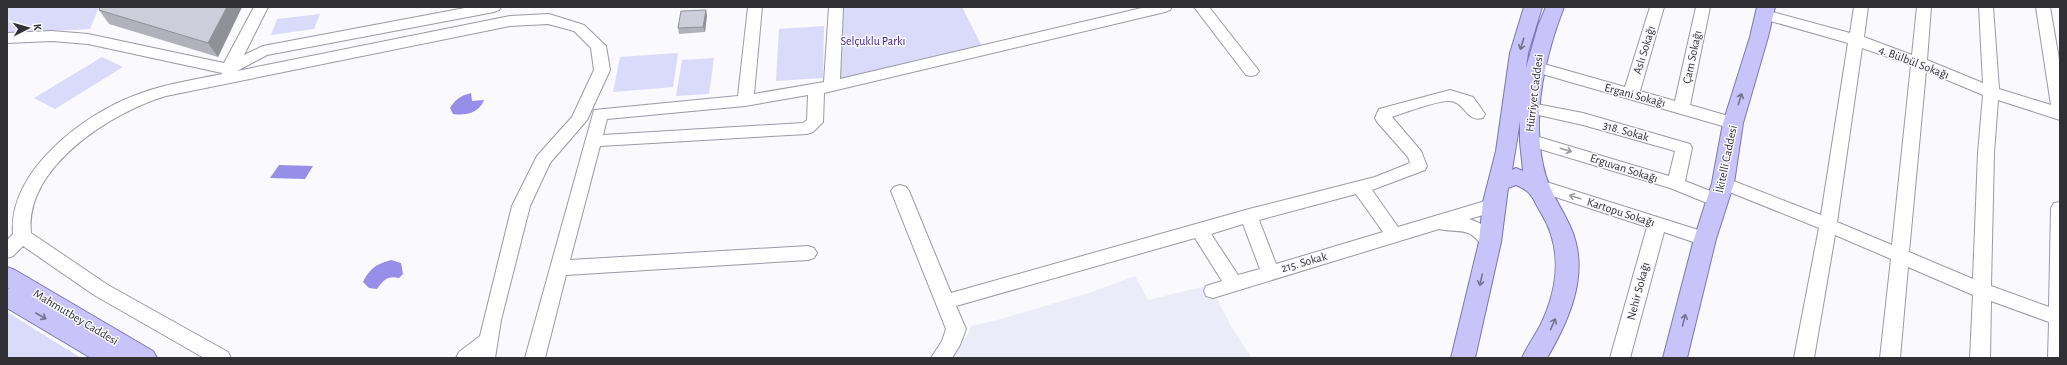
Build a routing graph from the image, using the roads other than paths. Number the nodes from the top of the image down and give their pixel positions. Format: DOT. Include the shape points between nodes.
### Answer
graph roads {
  1 [pos="262,7"];
  2 [pos="494,7"];
  3 [pos="754,7"];
  4 [pos="836,7"];
  5 [pos="1165,7"];
  6 [pos="1201,7"];
  7 [pos="1533,7"];
  8 [pos="1555,7"];
  9 [pos="1658,7"];
  10 [pos="1702,7"];
  11 [pos="1861,7"];
  12 [pos="1924,7"];
  13 [pos="1986,7"];
  14 [pos="2043,7"];
  15 [pos="1147,9"];
  16 [pos="1763,10"];
  17 [pos="7,38"];
  18 [pos="1856,40"];
  19 [pos="1920,63"];
  20 [pos="1537,66"];
  21 [pos="1251,71"];
  22 [pos="229,74"];
  23 [pos="832,86"];
  24 [pos="816,89"];
  25 [pos="1991,92"];
  26 [pos="1631,94"];
  27 [pos="745,101"];
  28 [pos="1682,107"];
  29 [pos="1531,108"];
  30 [pos="2060,113"];
  31 [pos="1478,114"];
  32 [pos="1733,123"];
  33 [pos="1529,140"];
  34 [pos="594,141"];
  35 [pos="1676,184"];
  36 [pos="1537,185"];
  37 [pos="1360,187"];
  38 [pos="900,191"];
  39 [pos="1720,192"];
  40 [pos="1496,193"];
  41 [pos="2060,208"];
  42 [pos="1249,216"];
  43 [pos="1437,224"];
  44 [pos="1657,224"];
  45 [pos="1828,225"];
  46 [pos="1199,230"];
  47 [pos="22,236"];
  48 [pos="1395,236"];
  49 [pos="1705,239"];
  50 [pos="1490,242"];
  51 [pos="7,251"];
  52 [pos="808,253"];
  53 [pos="1900,256"];
  54 [pos="560,268"];
  55 [pos="1270,272"];
  56 [pos="7,276"];
  57 [pos="1234,284"];
  58 [pos="1213,291"];
  59 [pos="1983,291"];
  60 [pos="7,296"];
  61 [pos="945,302"];
  62 [pos="2059,318"];
  63 [pos="486,349"];
  64 [pos="112,358"];
  65 [pos="145,358"];
  66 [pos="221,358"];
  67 [pos="466,358"];
  68 [pos="535,358"];
  69 [pos="941,358"];
  70 [pos="1463,358"];
  71 [pos="1534,358"];
  72 [pos="1620,358"];
  73 [pos="1675,358"];
  74 [pos="1804,358"];
  75 [pos="1890,358"];
  76 [pos="1980,358"];
  77 [pos="2058,358"];
  1 -- 22 [label="street"];
  2 -- 22 [label="street" via="263,51"];
  3 -- 27 [label="street"];
  4 -- 23 [label="street"];
  5 -- 15 [label="street"];
  6 -- 21 [label="street"];
  7 -- 40 [label="main road, Hürriyet Caddesi, one-way" via="1519,54 1506,151"];
  8 -- 20 [label="main road, Hürriyet Caddesi" via="1539,50"];
  9 -- 26 [label="street, Aslı Sokağı"];
  10 -- 28 [label="street, Çam Sokağı"];
  11 -- 18 [label="street"];
  12 -- 19 [label="street"];
  13 -- 25 [label="street"];
  14 -- 30 [label="street"];
  15 -- 23 [label="street"];
  16 -- 18 [label="street, 4. Bülbül Sokağı"];
  32 -- 16 [label="main road, İkitelli Caddesi, one-way"];
  17 -- 22 [label="street" via="52,36 88,39"];
  18 -- 19 [label="street, 4. Bülbül Sokağı"];
  18 -- 45 [label="street"];
  19 -- 25 [label="street, 4. Bülbül Sokağı"];
  19 -- 53 [label="street"];
  20 -- 26 [label="street, Ergani Sokağı"];
  20 -- 29 [label="main road, Hürriyet Caddesi"];
  22 -- 47 [label="street" via="138,101 98,120 61,148 39,177 21,218"];
  22 -- 63 [label="street" via="510,21 549,19 579,28 598,46 602,70 579,120 543,160 521,206"];
  23 -- 24 [label="street"];
  24 -- 27 [label="street"];
  24 -- 34 [label="street" via="815,122 807,128"];
  25 -- 30 [label="street, 4. Bülbül Sokağı"];
  25 -- 59 [label="street" via="1986,153"];
  26 -- 28 [label="street, Ergani Sokağı"];
  27 -- 34 [label="street" via="600,114"];
  28 -- 32 [label="street, Ergani Sokağı"];
  29 -- 33 [label="main road, Hürriyet Caddesi"];
  29 -- 35 [label="street, 318. Sokak" via="1583,119 1684,148"];
  31 -- 37 [label="street" via="1467,101 1450,96 1385,113 1383,118 1414,155 1418,166"];
  32 -- 39 [label="main road, İkitelli Caddesi"];
  33 -- 35 [label="street, Erguvan Sokağı, one-way"];
  33 -- 36 [label="main road, Hürriyet Caddesi"];
  34 -- 54 [label="street"];
  35 -- 39 [label="street, Erguvan Sokağı"];
  36 -- 40 [label="main road" via="1516,176"];
  44 -- 36 [label="street, Kartopu Sokağı, one-way"];
  71 -- 36 [label="main road, Hürriyet Caddesi, one-way" via="1549,333 1563,300 1567,261 1562,231"];
  37 -- 42 [label="street"];
  37 -- 48 [label="street"];
  38 -- 61 [label="street"];
  39 -- 45 [label="street, Erguvan Sokağı"];
  39 -- 49 [label="main road, İkitelli Caddesi"];
  40 -- 43 [label="street" via="1488,207"];
  40 -- 50 [label="main road, Hürriyet Caddesi"];
  41 -- 62 [label="street"];
  42 -- 46 [label="street"];
  42 -- 55 [label="street"];
  43 -- 48 [label="street, 215. Sokak"];
  43 -- 50 [label="street" via="1462,224 1474,227"];
  44 -- 49 [label="street, Kartopu Sokağı"];
  44 -- 72 [label="street, Nehir Sokağı"];
  45 -- 53 [label="street, Erguvan Sokağı"];
  45 -- 74 [label="street"];
  46 -- 57 [label="street"];
  46 -- 61 [label="street"];
  47 -- 51 [label="street"];
  47 -- 66 [label="street" via="101,290"];
  48 -- 55 [label="street, 215. Sokak"];
  73 -- 49 [label="main road, İkitelli Caddesi, one-way"];
  50 -- 70 [label="main road, Hürriyet Caddesi, one-way"];
  52 -- 54 [label="street"];
  53 -- 59 [label="street, Erguvan Sokağı"];
  53 -- 75 [label="street"];
  54 -- 68 [label="street"];
  55 -- 57 [label="street, 215. Sokak"];
  56 -- 65 [label="main road, Mahmutbey Caddesi"];
  57 -- 58 [label="street, 215. Sokak"];
  59 -- 62 [label="street, Erguvan Sokağı"];
  59 -- 76 [label="street"];
  60 -- 64 [label="main road, Mahmutbey Caddesi, one-way"];
  61 -- 69 [label="street" via="956,329 950,345"];
  62 -- 77 [label="street"];
  63 -- 67 [label="street"];
}
